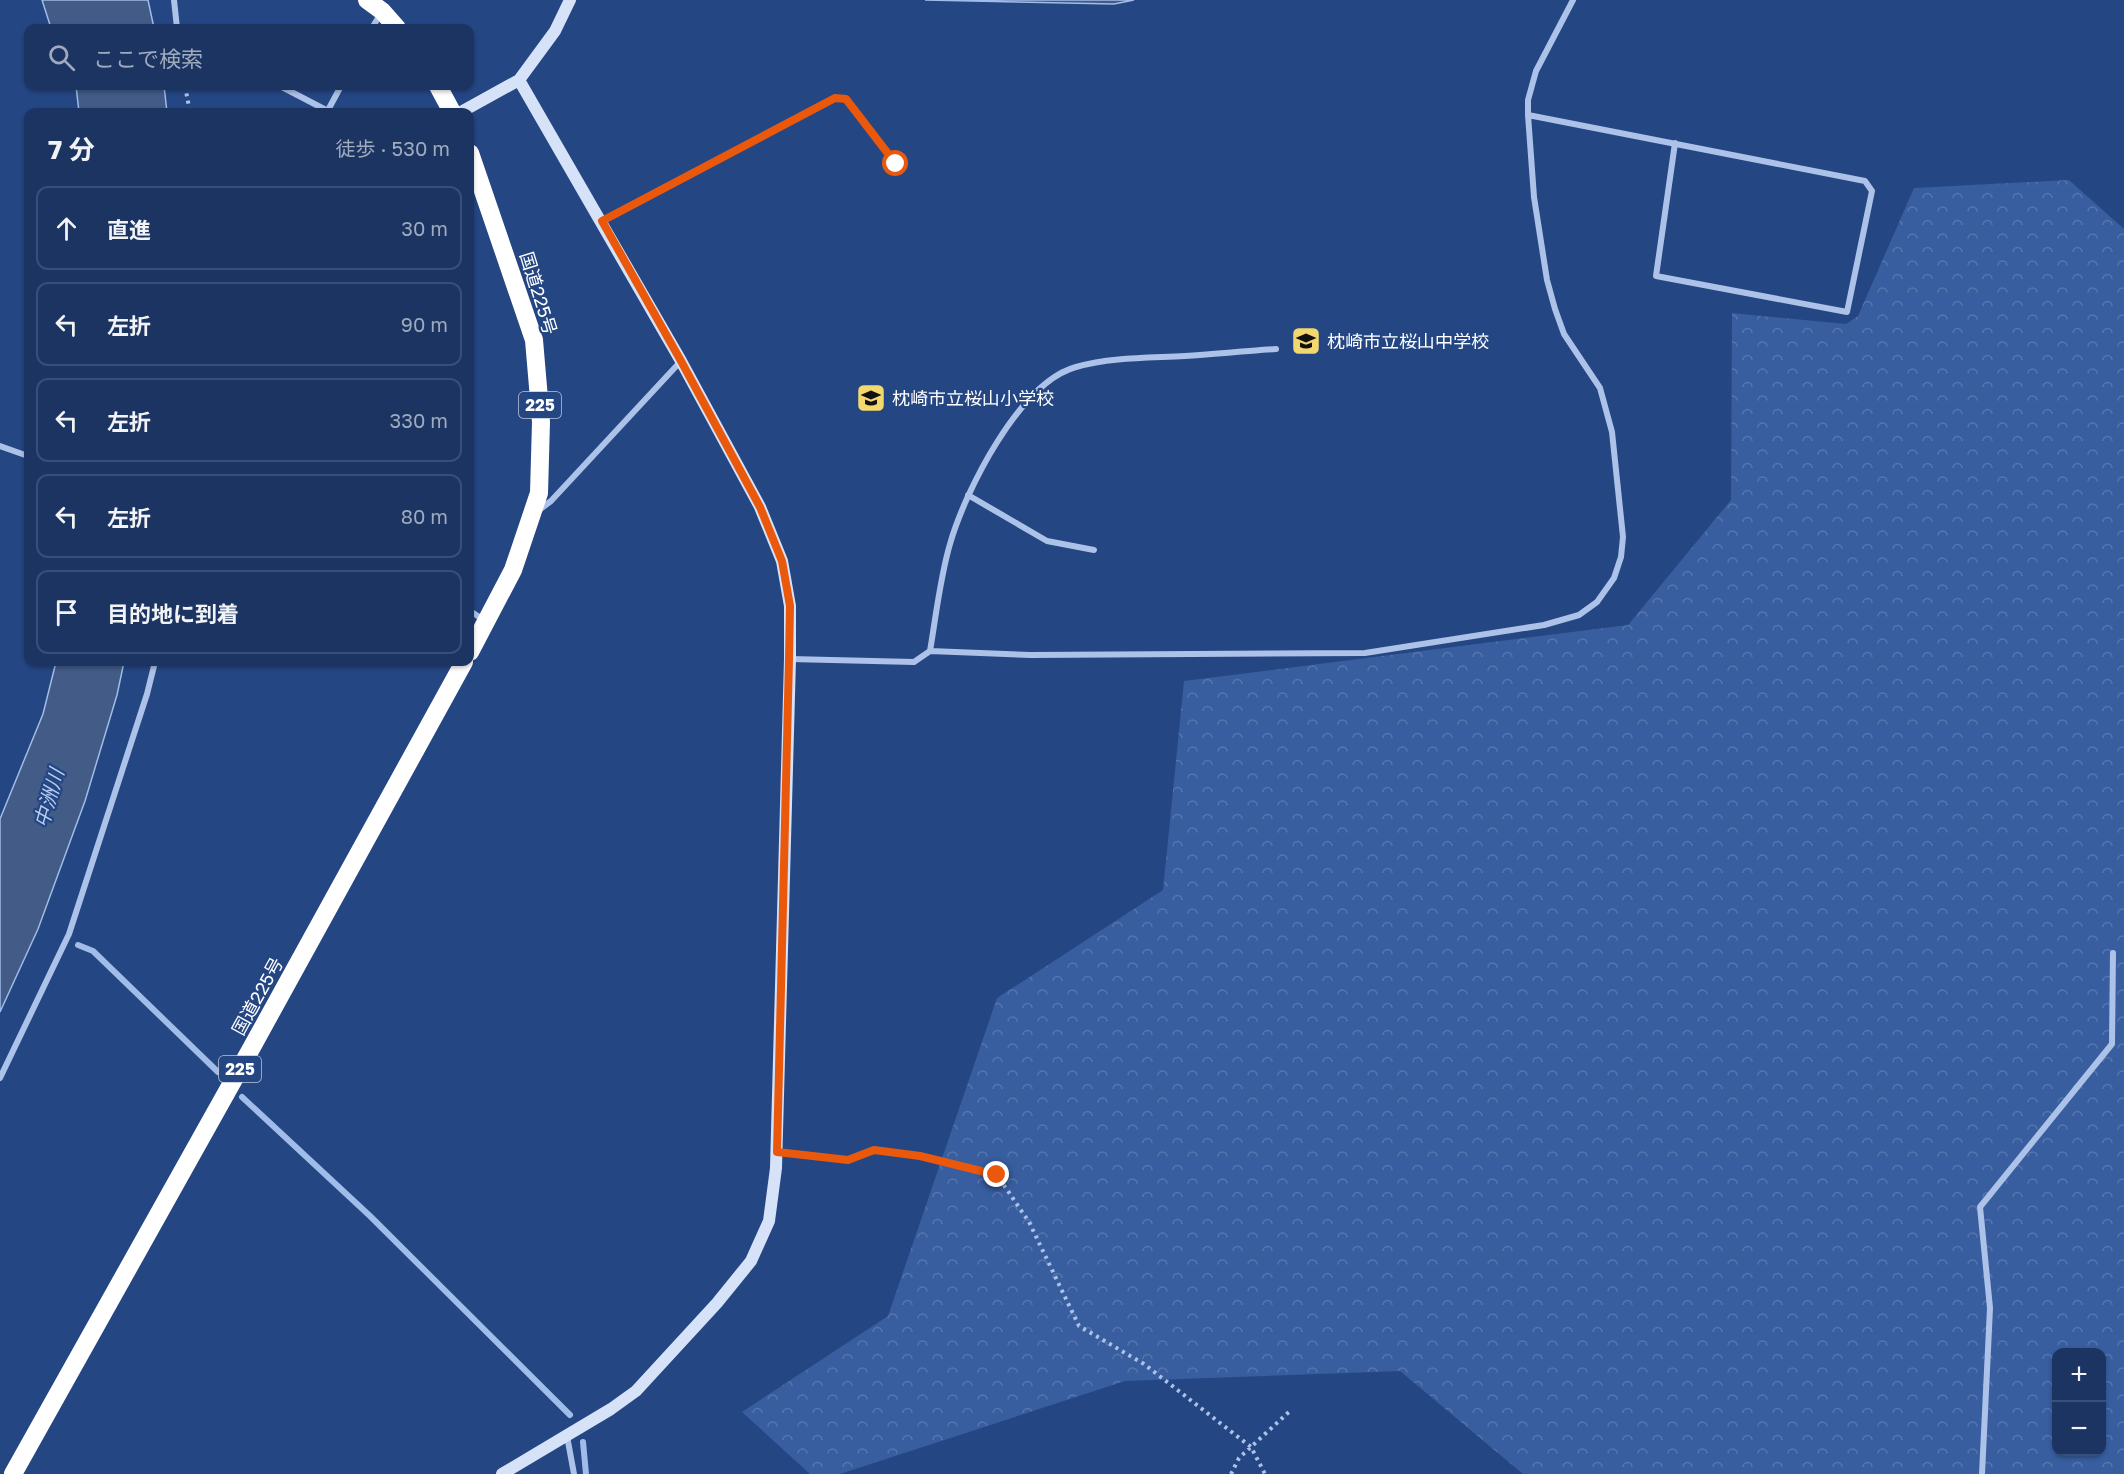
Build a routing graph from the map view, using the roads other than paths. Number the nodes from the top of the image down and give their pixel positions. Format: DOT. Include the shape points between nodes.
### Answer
graph roads {
  1 [pos="174,0"];
  2 [pos="570,0"];
  3 [pos="1573,0"];
  4 [pos="374,6"];
  5 [pos="177,24"];
  6 [pos="372,24"];
  7 [pos="393,24"];
  8 [pos="519,80"];
  9 [pos="287,90"];
  10 [pos="339,90"];
  11 [pos="440,90"];
  12 [pos="320,108"];
  13 [pos="329,108"];
  14 [pos="450,108"];
  15 [pos="468,108"];
  16 [pos="1528,115"];
  17 [pos="1675,143"];
  18 [pos="474,165"];
  19 [pos="1276,349"];
  20 [pos="681,361"];
  21 [pos="0,446"];
  22 [pos="24,455"];
  23 [pos="968,495"];
  24 [pos="531,516"];
  25 [pos="1094,550"];
  26 [pos="474,614"];
  27 [pos="486,621"];
  28 [pos="474,644"];
  29 [pos="930,651"];
  30 [pos="789,659"];
  31 [pos="154,666"];
  32 [pos="463,666"];
  33 [pos="2113,953"];
  34 [pos="0,1078"];
  35 [pos="567,1435"];
  36 [pos="13,1474"];
  37 [pos="502,1474"];
  38 [pos="574,1474"];
  39 [pos="1983,1474"];
  1 -- 5 [label="street"];
  2 -- 8 [label="street" via="555,32"];
  3 -- 16 [label="street" via="1536,71"];
  4 -- 6 [label="street"];
  4 -- 7 [label="highway"];
  8 -- 15 [label="street"];
  8 -- 20 [label="street"];
  9 -- 12 [label="street"];
  10 -- 13 [label="street"];
  11 -- 14 [label="highway"];
  16 -- 17 [label="street"];
  16 -- 29 [label="street" via="1534,196 1547,280 1564,334 1600,388 1612,432 1623,537 1614,578 1597,602 1579,615 1544,625 1365,653 1031,655"];
  17 -- 17 [label="street" via="1865,181 1872,191 1847,312 1656,276"];
  18 -- 24 [label="highway, 国道225号 / 225" via="534,340 541,422 539,493"];
  19 -- 23 [label="street" via="1138,357 1075,367 1039,388 1022,408 999,439"];
  20 -- 24 [label="street" via="551,501"];
  20 -- 30 [label="street" via="760,507 782,561 790,606"];
  21 -- 22 [label="street"];
  23 -- 25 [label="street" via="1047,541"];
  23 -- 29 [label="street" via="950,543"];
  24 -- 27 [label="highway, 国道225号 / 225" via="513,570"];
  26 -- 27 [label="street"];
  27 -- 28 [label="highway, 国道225号 / 225"];
  29 -- 30 [label="street" via="914,662"];
  30 -- 35 [label="street" via="777,1152 769,1221 751,1261 717,1304 636,1391"];
  31 -- 34 [label="street" via="69,934"];
  32 -- 36 [label="highway, 国道225号 / 225"];
  33 -- 39 [label="street" via="2112,1044 1980,1207 1990,1308"];
  35 -- 37 [label="street"];
  35 -- 38 [label="street"];
}
